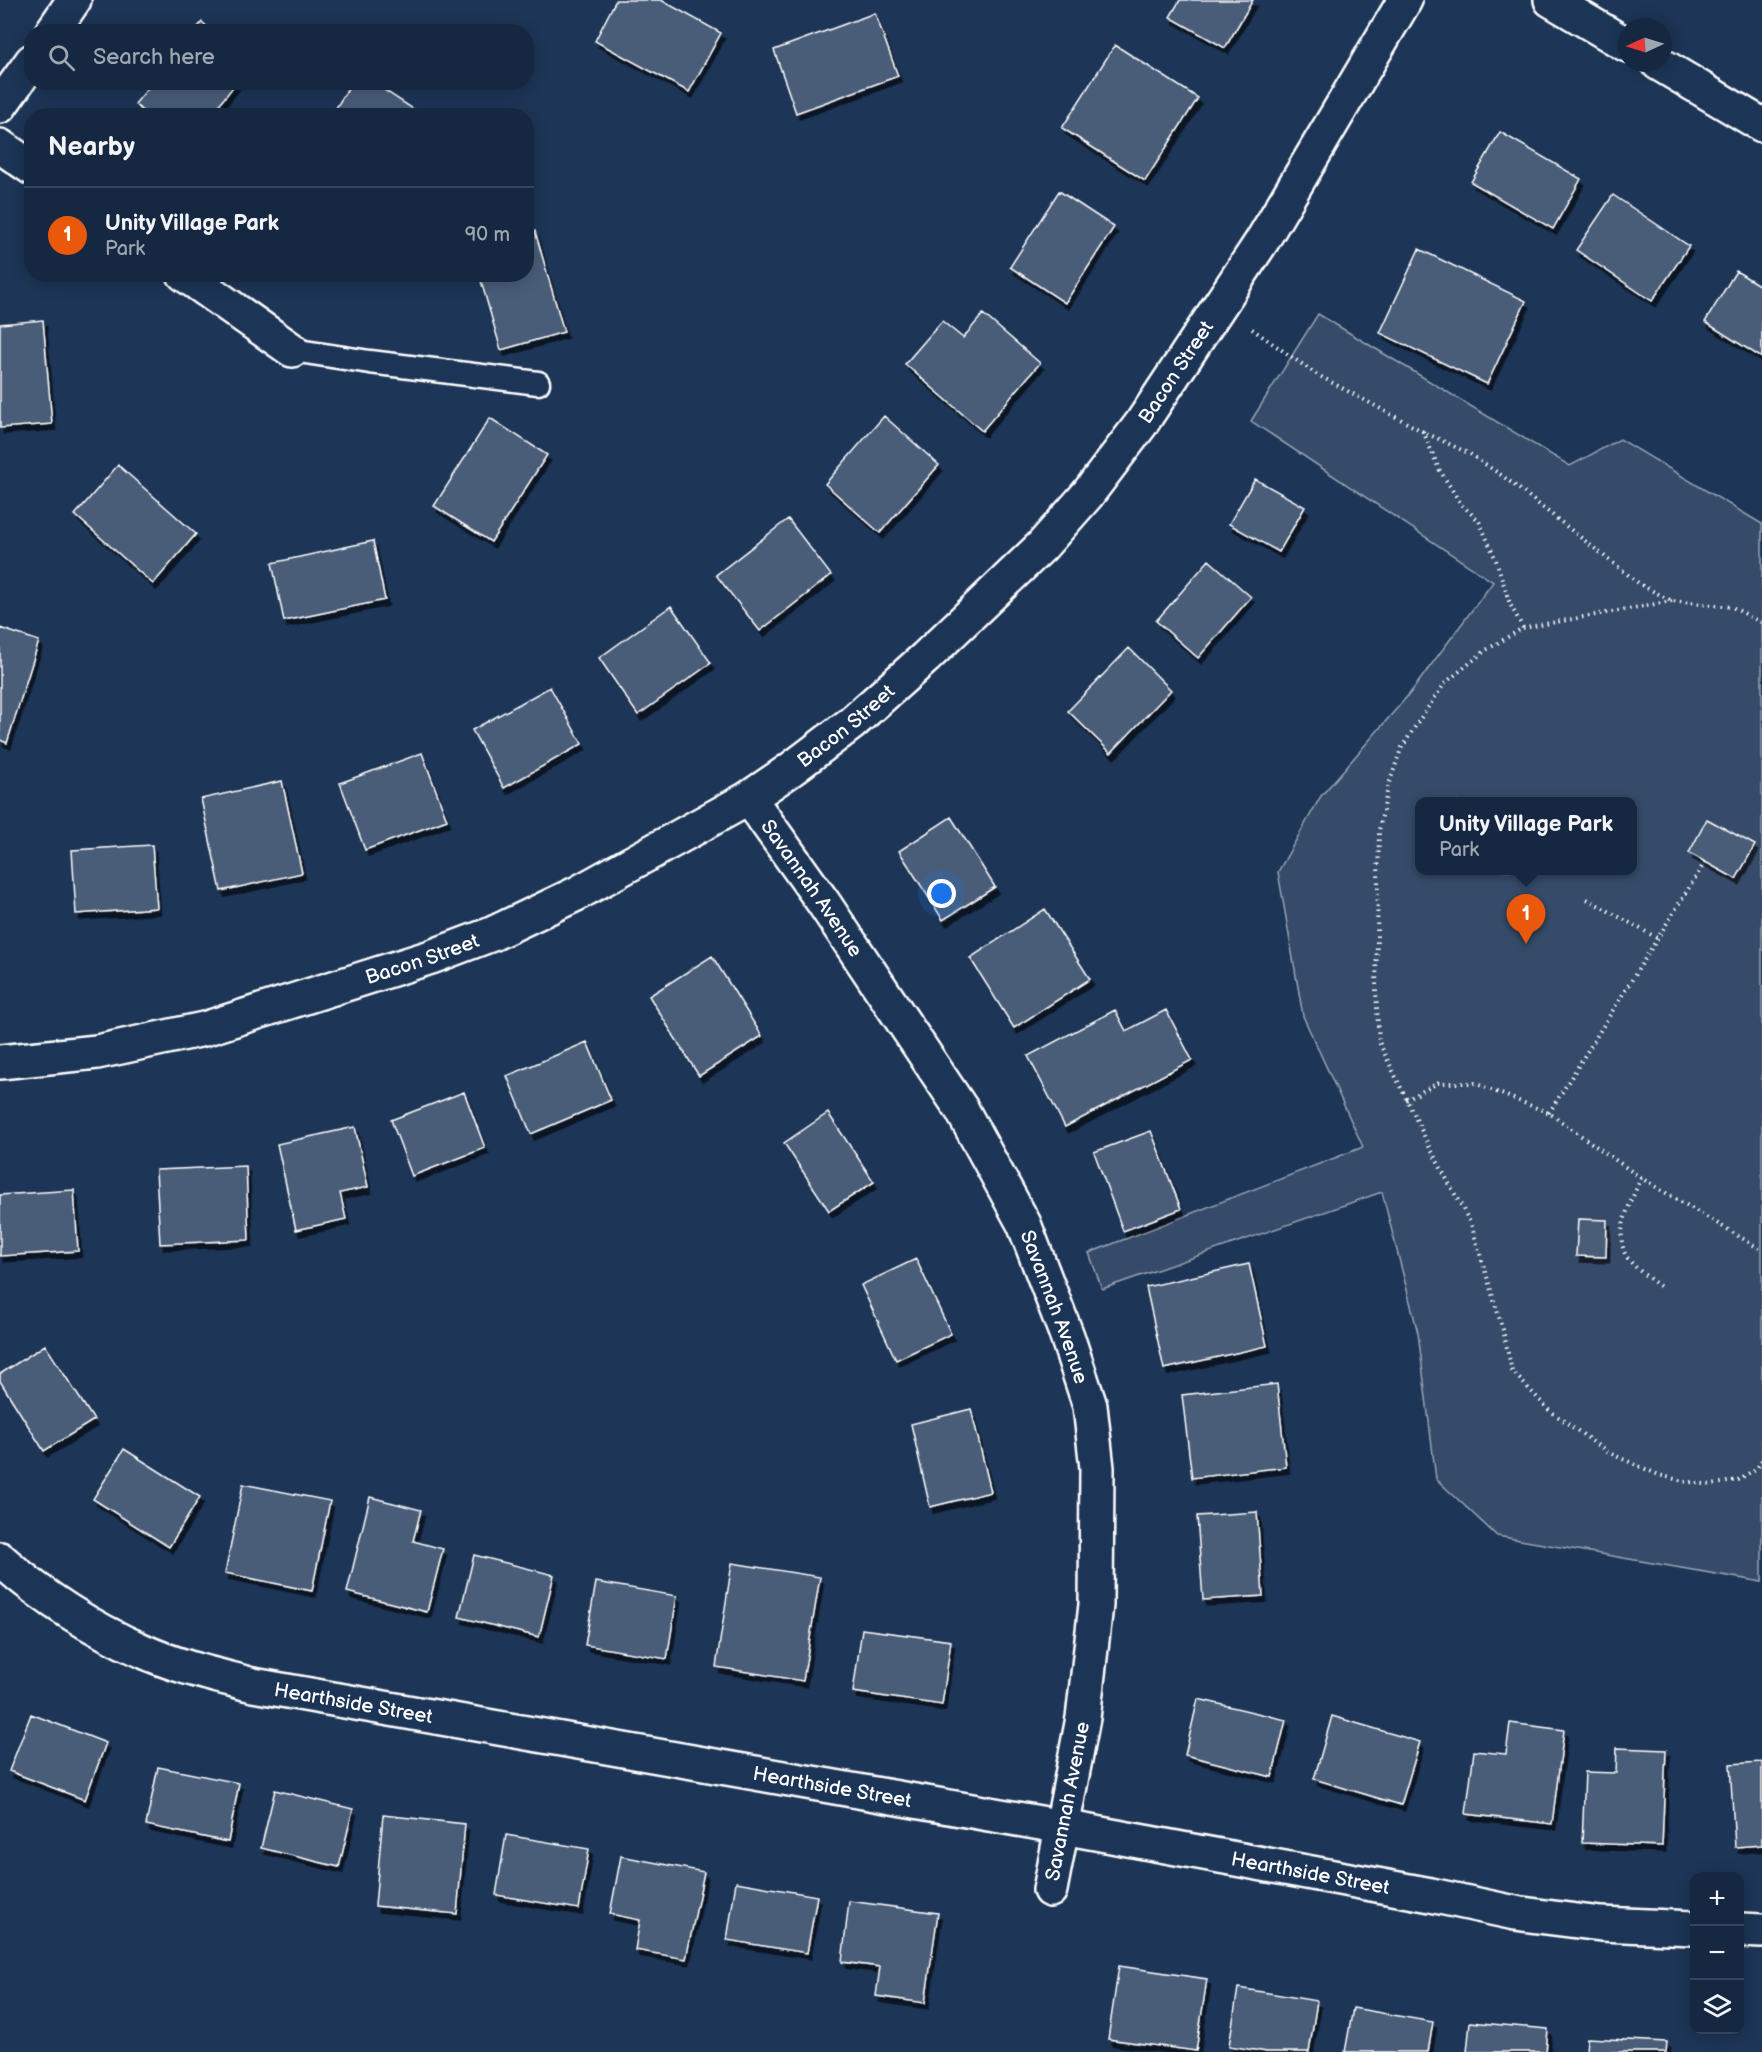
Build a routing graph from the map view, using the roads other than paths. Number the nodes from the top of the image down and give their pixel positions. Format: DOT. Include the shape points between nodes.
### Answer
graph roads {
  1 [pos="74,0"];
  2 [pos="1405,0"];
  3 [pos="1551,0"];
  4 [pos="58,24"];
  5 [pos="1618,40"];
  6 [pos="1672,71"];
  7 [pos="24,72"];
  8 [pos="0,106"];
  9 [pos="1762,125"];
  10 [pos="0,146"];
  11 [pos="24,162"];
  12 [pos="195,282"];
  13 [pos="291,350"];
  14 [pos="538,383"];
  15 [pos="749,798"];
  16 [pos="0,1062"];
  17 [pos="0,1559"];
  18 [pos="1063,1827"];
  19 [pos="1050,1890"];
  20 [pos="1690,1928"];
  21 [pos="1744,1930"];
  22 [pos="1762,1931"];
  1 -- 4 [label="street"];
  2 -- 15 [label="street, Bacon Street" via="1262,241 1141,424 1087,495 1042,546 926,657 852,723"];
  3 -- 5 [label="street"];
  6 -- 9 [label="street"];
  7 -- 8 [label="street"];
  10 -- 11 [label="street"];
  12 -- 13 [label="street"];
  13 -- 14 [label="lane"];
  15 -- 16 [label="street, Bacon Street" via="576,894 492,934 431,957 204,1029 97,1052"];
  15 -- 18 [label="street, Savannah Avenue" via="962,1110 1024,1224 1090,1406 1097,1468 1096,1605 1083,1718"];
  17 -- 18 [label="street, Hearthside Street" via="54,1603 144,1652 253,1685"];
  18 -- 19 [label="street, Savannah Avenue"];
  18 -- 20 [label="street, Hearthside Street" via="1515,1912 1601,1924"];
  21 -- 22 [label="street"];
}
